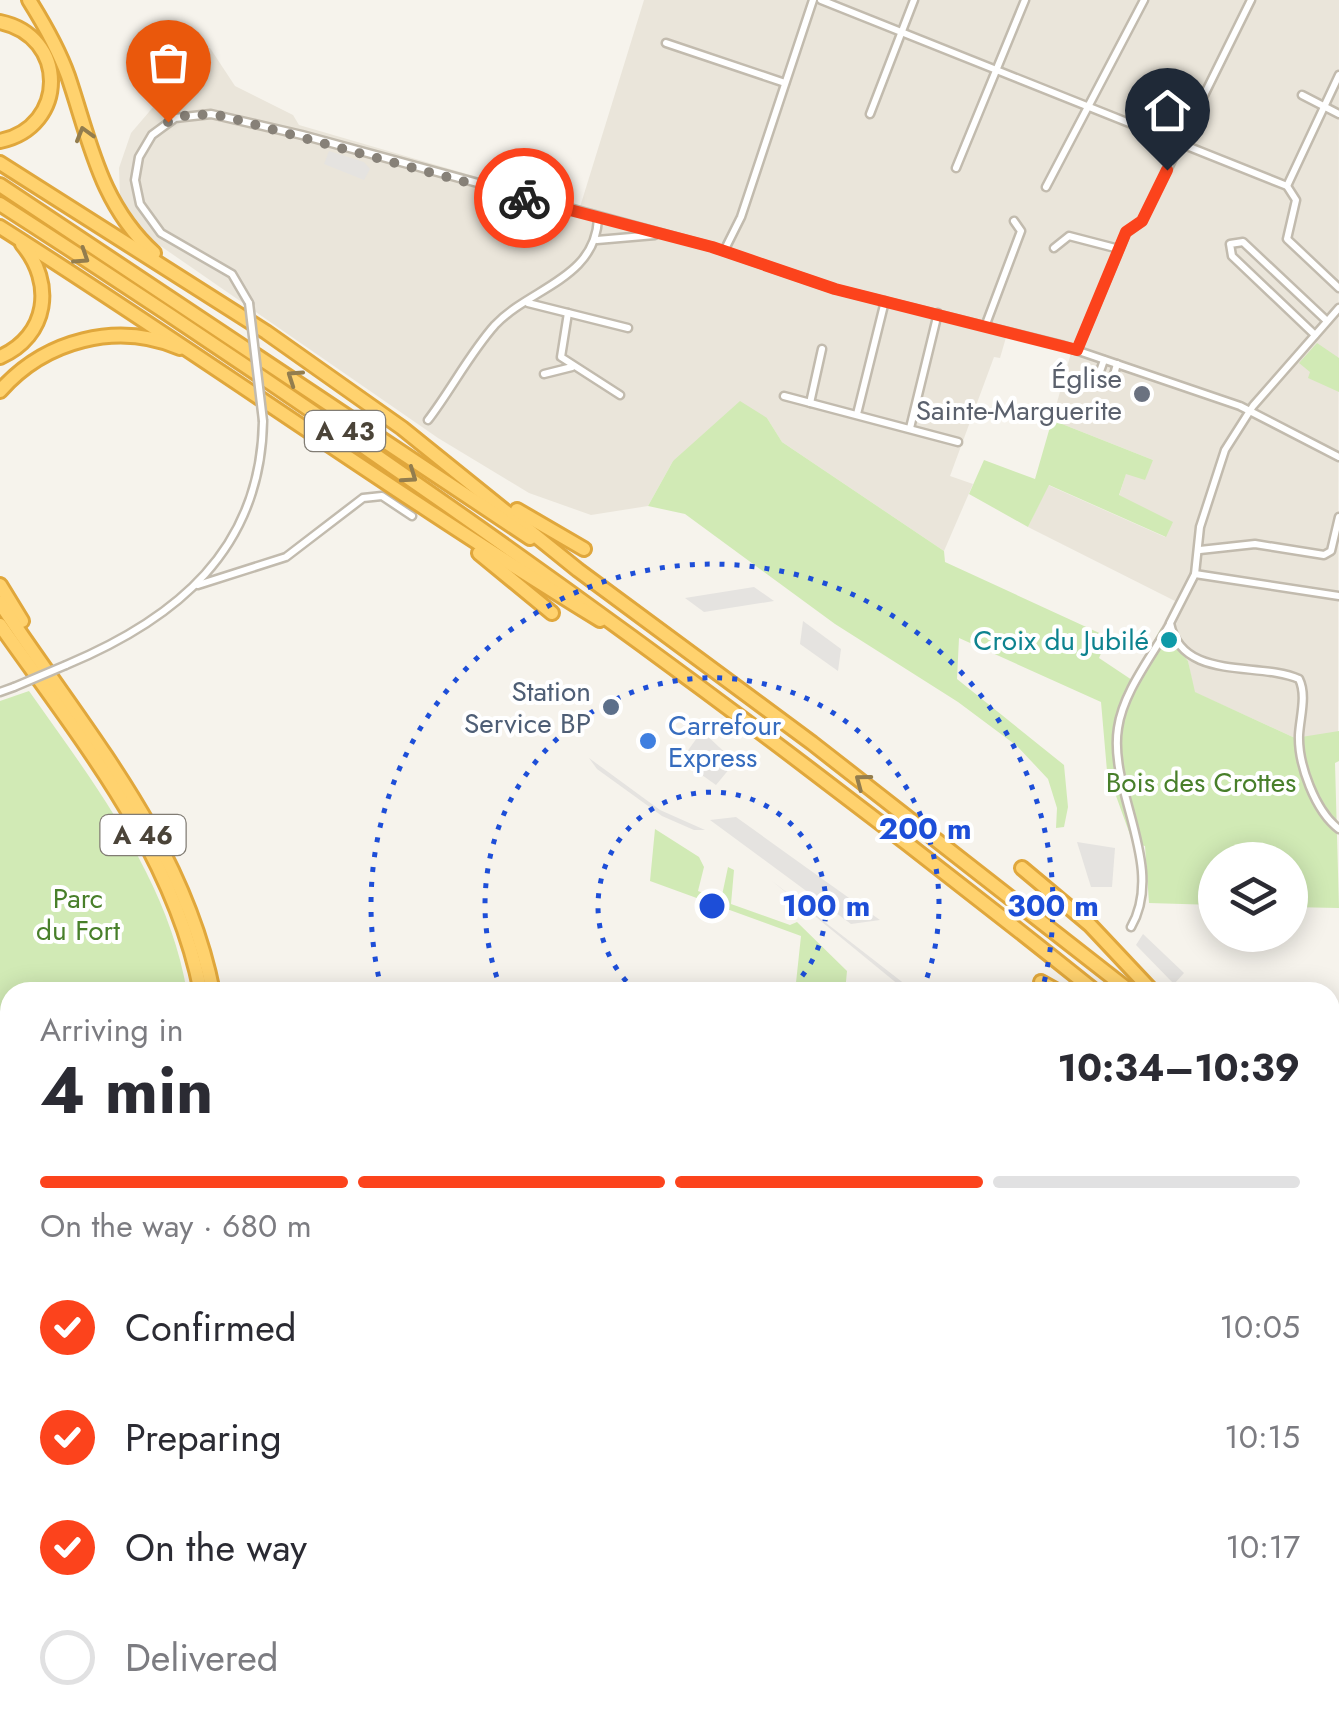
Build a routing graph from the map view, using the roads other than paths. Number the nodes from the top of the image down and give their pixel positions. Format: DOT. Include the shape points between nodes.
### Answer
graph roads {
  1 [pos="29,0"];
  2 [pos="813,0"];
  3 [pos="821,0"];
  4 [pos="914,0"];
  5 [pos="1025,0"];
  6 [pos="1144,0"];
  7 [pos="1251,0"];
  8 [pos="0,22"];
  9 [pos="901,32"];
  10 [pos="666,43"];
  11 [pos="996,71"];
  12 [pos="1339,75"];
  13 [pos="785,83"];
  14 [pos="1302,95"];
  15 [pos="1324,106"];
  16 [pos="1088,108"];
  17 [pos="870,114"];
  18 [pos="1339,114"];
  19 [pos="0,141"];
  20 [pos="1179,144"];
  21 [pos="0,163"];
  22 [pos="956,168"];
  23 [pos="0,185"];
  24 [pos="1287,186"];
  25 [pos="1046,188"];
  26 [pos="0,204"];
  27 [pos="598,219"];
  28 [pos="1014,221"];
  29 [pos="4,230"];
  30 [pos="657,234"];
  31 [pos="597,240"];
  32 [pos="1054,248"];
  33 [pos="1119,250"];
  34 [pos="724,251"];
  35 [pos="195,286"];
  36 [pos="1339,288"];
  37 [pos="885,300"];
  38 [pos="527,303"];
  39 [pos="1339,308"];
  40 [pos="568,313"];
  41 [pos="938,313"];
  42 [pos="1327,321"];
  43 [pos="986,324"];
  44 [pos="628,328"];
  45 [pos="1315,335"];
  46 [pos="822,349"];
  47 [pos="1077,350"];
  48 [pos="0,357"];
  49 [pos="201,358"];
  50 [pos="1104,360"];
  51 [pos="1117,364"];
  52 [pos="572,367"];
  53 [pos="544,374"];
  54 [pos="0,391"];
  55 [pos="620,396"];
  56 [pos="784,396"];
  57 [pos="810,403"];
  58 [pos="1249,411"];
  59 [pos="857,414"];
  60 [pos="428,420"];
  61 [pos="910,428"];
  62 [pos="958,442"];
  63 [pos="1339,458"];
  64 [pos="476,485"];
  65 [pos="426,510"];
  66 [pos="412,516"];
  67 [pos="1339,517"];
  68 [pos="584,549"];
  69 [pos="1200,550"];
  70 [pos="578,570"];
  71 [pos="1195,574"];
  72 [pos="0,585"];
  73 [pos="197,585"];
  74 [pos="1339,596"];
  75 [pos="0,603"];
  76 [pos="552,612"];
  77 [pos="1170,622"];
  78 [pos="0,628"];
  79 [pos="682,672"];
  80 [pos="0,692"];
  81 [pos="67,698"];
  82 [pos="1339,829"];
  83 [pos="1022,868"];
  84 [pos="1130,926"];
  85 [pos="198,982"];
  86 [pos="210,982"];
  87 [pos="1083,982"];
  88 [pos="1118,982"];
  89 [pos="1144,982"];
  35 -- 1 [label="highway, one-way" via="142,243 110,198 60,56"];
  2 -- 13 [label="street"];
  3 -- 9 [label="street"];
  4 -- 9 [label="street"];
  5 -- 11 [label="street"];
  6 -- 16 [label="street"];
  7 -- 20 [label="street"];
  8 -- 19 [label="highway" via="38,42 52,80 39,120"];
  9 -- 11 [label="street"];
  9 -- 17 [label="street"];
  10 -- 13 [label="street"];
  11 -- 16 [label="street"];
  11 -- 22 [label="street"];
  12 -- 15 [label="street"];
  13 -- 34 [label="street"];
  14 -- 15 [label="street"];
  15 -- 18 [label="street"];
  15 -- 24 [label="street"];
  16 -- 20 [label="street"];
  16 -- 25 [label="street"];
  20 -- 24 [label="street"];
  20 -- 33 [label="street" via="1142,221 1126,232"];
  21 -- 35 [label="highway"];
  70 -- 23 [label="highway, A 43, one-way"];
  24 -- 36 [label="street" via="1296,200 1288,239"];
  26 -- 79 [label="highway, A 43, one-way" via="370,448"];
  27 -- 30 [label="street"];
  27 -- 31 [label="street"];
  27 -- 73 [label="street, bridge" via="211,114 175,118 157,130 142,151 135,180 140,204 162,233 232,274 249,303 263,421 249,505"];
  28 -- 43 [label="street" via="1021,231"];
  29 -- 48 [label="highway" via="35,262 43,300 30,334"];
  29 -- 49 [label="highway"];
  30 -- 31 [label="street"];
  30 -- 34 [label="street"];
  31 -- 38 [label="street" via="579,267"];
  32 -- 33 [label="street" via="1070,236"];
  33 -- 47 [label="street"];
  34 -- 37 [label="street"];
  35 -- 64 [label="highway" via="354,392"];
  37 -- 41 [label="street"];
  37 -- 59 [label="street"];
  38 -- 40 [label="street"];
  38 -- 60 [label="street" via="492,330"];
  39 -- 42 [label="street"];
  40 -- 44 [label="street"];
  40 -- 52 [label="street" via="559,351"];
  41 -- 43 [label="street"];
  41 -- 61 [label="street"];
  42 -- 45 [label="street"];
  42 -- 45 [label="street" via="1243,242 1230,244 1232,256"];
  43 -- 47 [label="street"];
  45 -- 58 [label="street"];
  46 -- 57 [label="street"];
  47 -- 50 [label="street"];
  49 -- 54 [label="highway" via="148,338 96,337 45,354"];
  49 -- 65 [label="highway"];
  50 -- 51 [label="street"];
  50 -- 51 [label="street" via="1098,380 1111,384"];
  51 -- 58 [label="street"];
  52 -- 53 [label="street"];
  52 -- 55 [label="street"];
  56 -- 57 [label="street"];
  57 -- 59 [label="street"];
  58 -- 63 [label="street"];
  58 -- 69 [label="street" via="1214,476"];
  59 -- 61 [label="street"];
  61 -- 62 [label="street"];
  64 -- 68 [label="highway"];
  64 -- 70 [label="highway"];
  65 -- 76 [label="highway"];
  65 -- 79 [label="highway"];
  66 -- 73 [label="street" via="388,499 368,496 280,560"];
  67 -- 69 [label="street" via="1324,555 1255,544"];
  69 -- 71 [label="street"];
  88 -- 70 [label="highway, A 43, one-way"];
  71 -- 74 [label="street"];
  71 -- 77 [label="street"];
  72 -- 81 [label="highway"];
  73 -- 80 [label="street, bridge" via="136,633"];
  75 -- 81 [label="highway, A 46"];
  77 -- 82 [label="street" via="1186,652 1205,663 1298,679 1300,744 1310,784"];
  77 -- 84 [label="street" via="1122,708 1117,731 1117,762 1141,855"];
  78 -- 85 [label="highway, A 46" via="150,849"];
  79 -- 87 [label="highway, A 43"];
  81 -- 86 [label="highway, A 46" via="161,843 192,914"];
  83 -- 89 [label="highway"];
}
